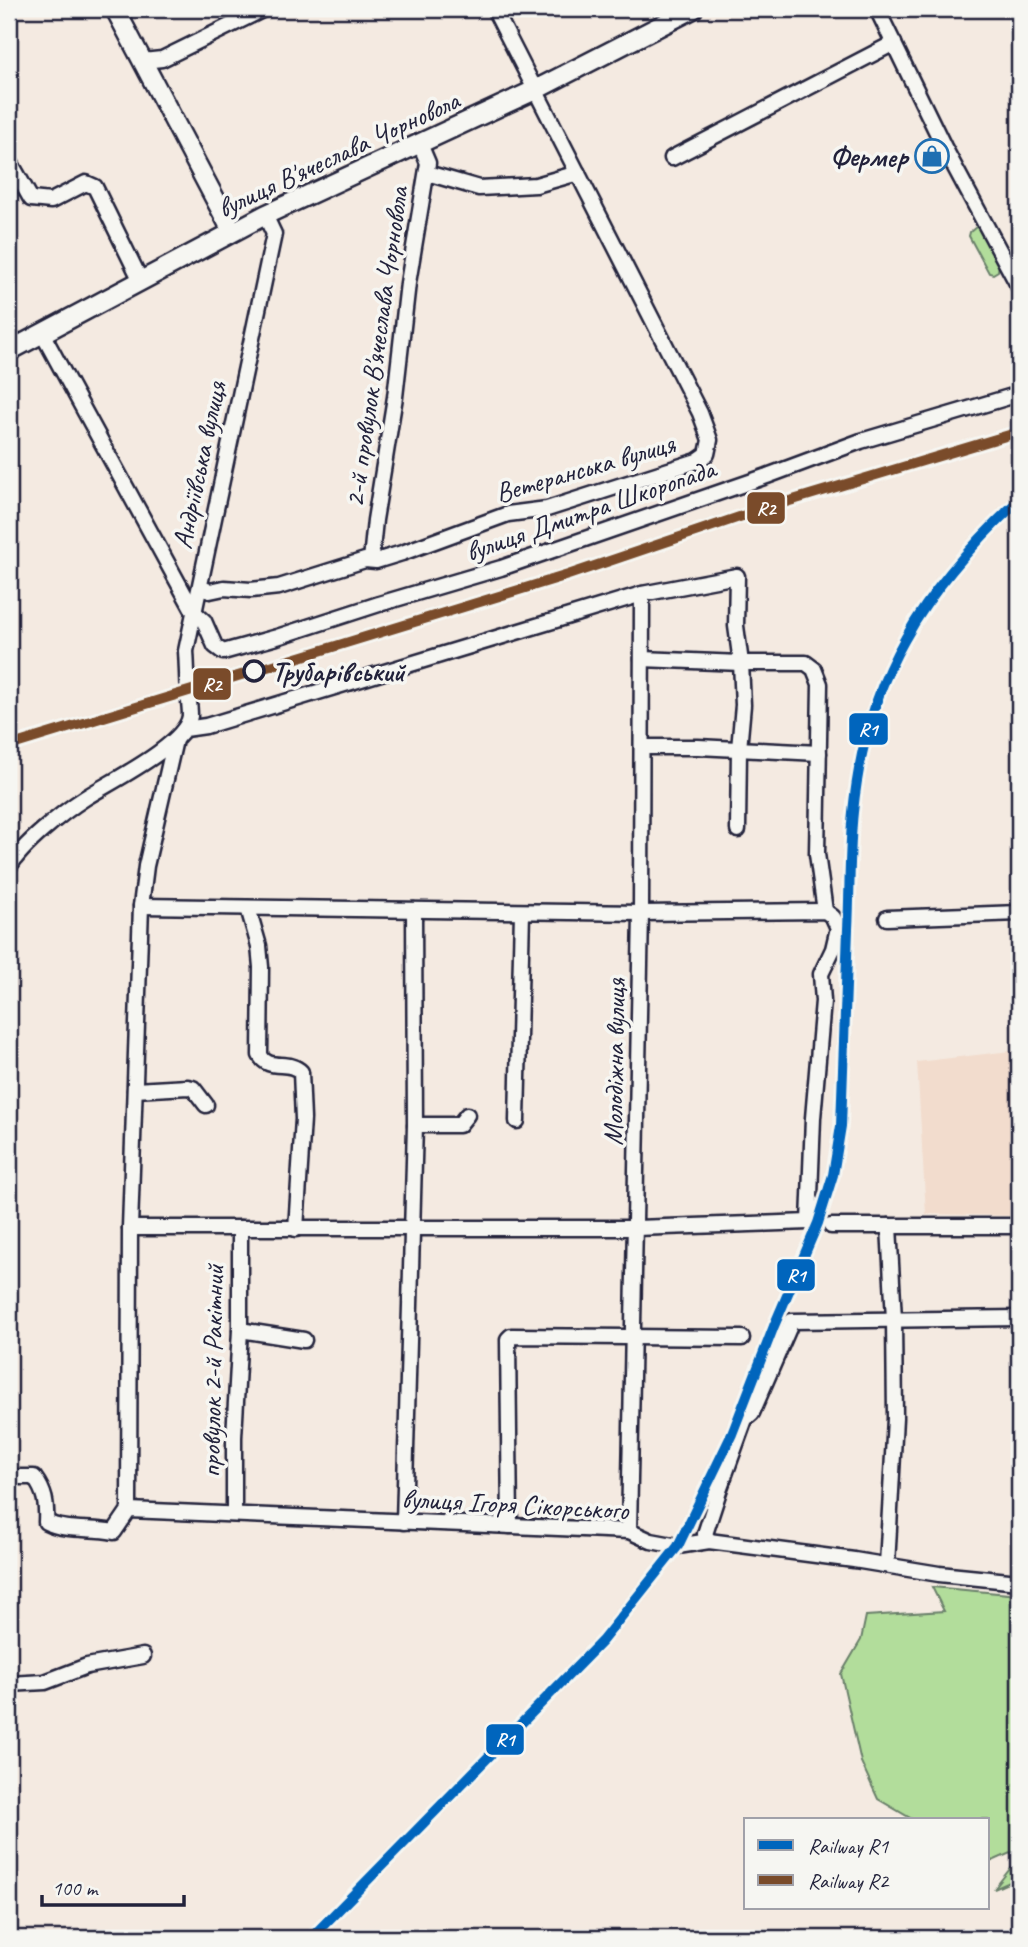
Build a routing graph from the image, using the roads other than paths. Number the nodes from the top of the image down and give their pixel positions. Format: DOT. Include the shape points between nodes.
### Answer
graph roads {
  1 [pos="115,9"];
  2 [pos="264,9"];
  3 [pos="494,9"];
  4 [pos="693,9"];
  5 [pos="877,9"];
  6 [pos="894,43"];
  7 [pos="143,61"];
  8 [pos="535,90"];
  9 [pos="420,144"];
  10 [pos="672,158"];
  11 [pos="9,160"];
  12 [pos="427,173"];
  13 [pos="578,173"];
  14 [pos="265,215"];
  15 [pos="232,231"];
  16 [pos="141,281"];
  17 [pos="1019,287"];
  18 [pos="42,333"];
  19 [pos="9,351"];
  20 [pos="1019,394"];
  21 [pos="371,560"];
  22 [pos="200,588"];
  23 [pos="642,594"];
  24 [pos="194,612"];
  25 [pos="642,659"];
  26 [pos="741,663"];
  27 [pos="180,735"];
  28 [pos="642,747"];
  29 [pos="739,749"];
  30 [pos="819,753"];
  31 [pos="738,830"];
  32 [pos="9,867"];
  33 [pos="141,906"];
  34 [pos="248,908"];
  35 [pos="414,910"];
  36 [pos="825,911"];
  37 [pos="522,912"];
  38 [pos="641,913"];
  39 [pos="1019,913"];
  40 [pos="887,918"];
  41 [pos="135,1090"];
  42 [pos="206,1105"];
  43 [pos="517,1121"];
  44 [pos="464,1123"];
  45 [pos="415,1125"];
  46 [pos="831,1226"];
  47 [pos="888,1226"];
  48 [pos="1019,1226"];
  49 [pos="130,1228"];
  50 [pos="240,1228"];
  51 [pos="636,1228"];
  52 [pos="296,1229"];
  53 [pos="412,1229"];
  54 [pos="1019,1318"];
  55 [pos="894,1320"];
  56 [pos="240,1330"];
  57 [pos="633,1337"];
  58 [pos="742,1338"];
  59 [pos="304,1340"];
  60 [pos="9,1477"];
  61 [pos="129,1510"];
  62 [pos="234,1514"];
  63 [pos="404,1522"];
  64 [pos="510,1526"];
  65 [pos="629,1531"];
  66 [pos="709,1541"];
  67 [pos="887,1565"];
  68 [pos="1019,1582"];
  69 [pos="143,1656"];
  70 [pos="9,1684"];
  1 -- 7 [label="main road"];
  2 -- 7 [label="street" via="162,59"];
  3 -- 8 [label="street, Ветеранська вулиця"];
  4 -- 8 [label="main road, вулиця В'ячеслава Чорновола"];
  5 -- 6 [label="street"];
  6 -- 10 [label="street"];
  6 -- 17 [label="street"];
  7 -- 15 [label="main road"];
  8 -- 9 [label="main road, вулиця В'ячеслава Чорновола"];
  8 -- 13 [label="street, Ветеранська вулиця"];
  9 -- 12 [label="street, 2-й провулок В'ячеслава Чорновола"];
  9 -- 14 [label="main road, вулиця В'ячеслава Чорновола"];
  11 -- 16 [label="street" via="31,199 51,201 86,183 94,187"];
  12 -- 13 [label="street" via="479,188 536,185"];
  12 -- 21 [label="street, 2-й провулок В'ячеслава Чорновола"];
  13 -- 21 [label="street, Ветеранська вулиця" via="701,413 710,440 707,454 598,494 547,509 508,514"];
  14 -- 15 [label="main road, вулиця В'ячеслава Чорновола"];
  14 -- 22 [label="street, Андріївська вулиця" via="274,234"];
  15 -- 16 [label="main road, вулиця В'ячеслава Чорновола"];
  16 -- 18 [label="main road, вулиця В'ячеслава Чорновола"];
  18 -- 19 [label="main road, вулиця В'ячеслава Чорновола"];
  18 -- 24 [label="street"];
  20 -- 24 [label="street, вулиця Дмитра Шкоропада" via="861,441 501,568 223,652"];
  21 -- 22 [label="street, Ветеранська вулиця" via="279,587"];
  22 -- 24 [label="street, Андріївська вулиця"];
  23 -- 25 [label="street, Молодіжна вулиця"];
  23 -- 26 [label="street" via="737,576"];
  23 -- 27 [label="street"];
  24 -- 27 [label="street, Андріївська вулиця" via="186,651 190,716"];
  25 -- 26 [label="street"];
  25 -- 28 [label="street, Молодіжна вулиця"];
  26 -- 29 [label="street"];
  26 -- 30 [label="street" via="806,663 814,669 820,684"];
  27 -- 32 [label="street" via="83,800 32,840"];
  27 -- 33 [label="street, Андріївська вулиця" via="146,866"];
  28 -- 29 [label="street"];
  28 -- 38 [label="street, Молодіжна вулиця"];
  29 -- 30 [label="street"];
  29 -- 31 [label="street"];
  30 -- 36 [label="street" via="817,854"];
  33 -- 34 [label="street"];
  33 -- 41 [label="street, Андріївська вулиця"];
  34 -- 35 [label="street"];
  34 -- 52 [label="street" via="261,967 260,1055 267,1064 296,1067 301,1072"];
  35 -- 37 [label="street"];
  35 -- 45 [label="street"];
  36 -- 38 [label="street"];
  36 -- 51 [label="street" via="834,917 838,928 821,974 809,1222"];
  37 -- 38 [label="street"];
  37 -- 43 [label="street"];
  38 -- 51 [label="street, Молодіжна вулиця"];
  39 -- 40 [label="street"];
  41 -- 42 [label="street" via="193,1088"];
  41 -- 49 [label="street, Андріївська вулиця"];
  44 -- 45 [label="street"];
  45 -- 53 [label="street"];
  46 -- 47 [label="street"];
  47 -- 48 [label="street"];
  47 -- 55 [label="street"];
  49 -- 50 [label="street"];
  49 -- 61 [label="street, Андріївська вулиця"];
  50 -- 52 [label="street"];
  50 -- 56 [label="street, провулок 2-й Ракітний"];
  51 -- 53 [label="street"];
  51 -- 57 [label="street, Молодіжна вулиця"];
  52 -- 53 [label="street"];
  53 -- 63 [label="street"];
  54 -- 55 [label="street"];
  55 -- 66 [label="street" via="792,1321 752,1413 745,1419 705,1534"];
  55 -- 67 [label="street" via="895,1418"];
  56 -- 59 [label="street"];
  56 -- 62 [label="street, провулок 2-й Ракітний"];
  57 -- 58 [label="street"];
  57 -- 64 [label="street" via="508,1339"];
  57 -- 65 [label="street, Молодіжна вулиця"];
  60 -- 61 [label="street" via="34,1477 47,1503 46,1522 54,1526 114,1532"];
  61 -- 62 [label="street, вулиця Ігоря Сікорського"];
  62 -- 63 [label="street, вулиця Ігоря Сікорського"];
  63 -- 64 [label="street, вулиця Ігоря Сікорського"];
  64 -- 65 [label="street, вулиця Ігоря Сікорського"];
  65 -- 66 [label="street, вулиця Ігоря Сікорського" via="678,1546"];
  66 -- 67 [label="street, вулиця Ігоря Сікорського"];
  67 -- 68 [label="street, вулиця Ігоря Сікорського"];
  69 -- 70 [label="street" via="86,1666 45,1682"];
}
